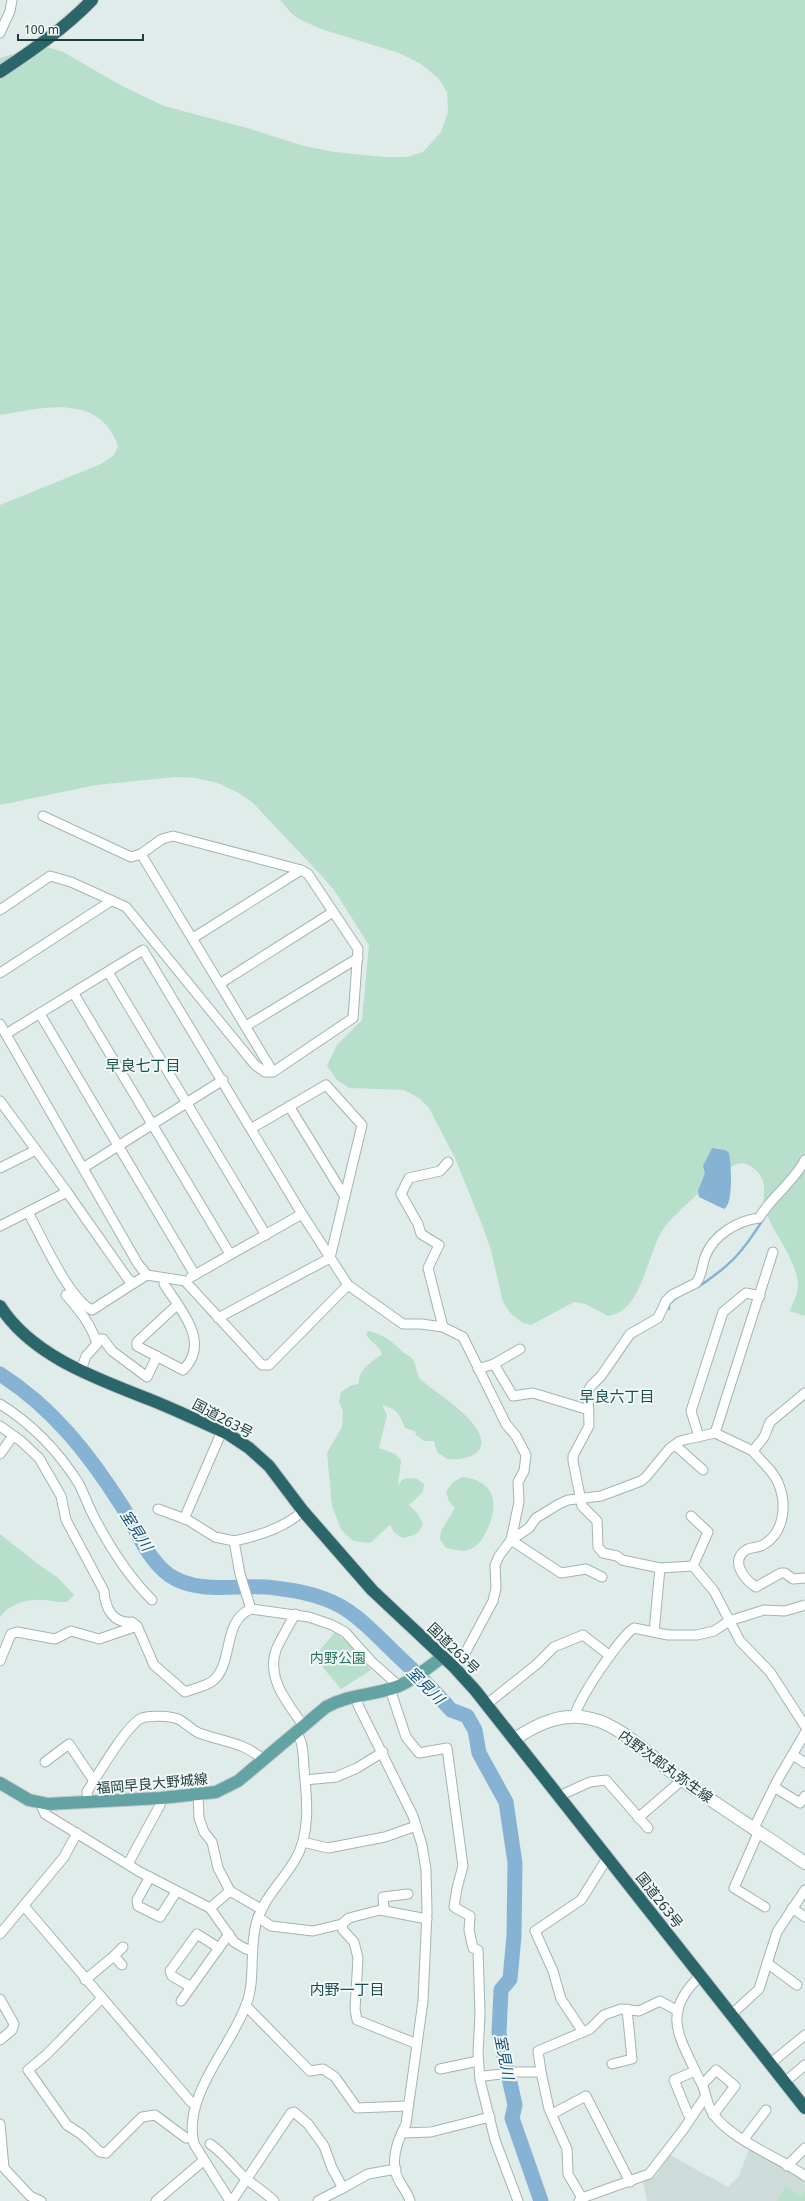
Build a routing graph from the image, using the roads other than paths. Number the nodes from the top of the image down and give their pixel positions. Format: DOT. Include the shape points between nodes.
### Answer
graph roads {
  1 [pos="12,0"];
  2 [pos="92,0"];
  3 [pos="0,33"];
  4 [pos="0,72"];
  5 [pos="43,816"];
  6 [pos="142,854"];
  7 [pos="301,870"];
  8 [pos="111,901"];
  9 [pos="0,910"];
  10 [pos="333,912"];
  11 [pos="193,938"];
  12 [pos="154,943"];
  13 [pos="144,950"];
  14 [pos="358,958"];
  15 [pos="108,972"];
  16 [pos="0,973"];
  17 [pos="221,983"];
  18 [pos="74,994"];
  19 [pos="40,1014"];
  20 [pos="0,1024"];
  21 [pos="246,1026"];
  22 [pos="6,1034"];
  23 [pos="273,1072"];
  24 [pos="223,1080"];
  25 [pos="0,1101"];
  26 [pos="186,1103"];
  27 [pos="289,1106"];
  28 [pos="152,1124"];
  29 [pos="252,1128"];
  30 [pos="118,1145"];
  31 [pos="36,1150"];
  32 [pos="805,1160"];
  33 [pos="448,1162"];
  34 [pos="0,1168"];
  35 [pos="83,1168"];
  36 [pos="67,1192"];
  37 [pos="345,1197"];
  38 [pos="28,1212"];
  39 [pos="302,1214"];
  40 [pos="1,1223"];
  41 [pos="266,1235"];
  42 [pos="774,1252"];
  43 [pos="230,1254"];
  44 [pos="330,1258"];
  45 [pos="147,1275"];
  46 [pos="195,1275"];
  47 [pos="165,1278"];
  48 [pos="185,1281"];
  49 [pos="134,1283"];
  50 [pos="348,1285"];
  51 [pos="66,1295"];
  52 [pos="760,1296"];
  53 [pos="177,1305"];
  54 [pos="0,1306"];
  55 [pos="218,1318"];
  56 [pos="443,1327"];
  57 [pos="96,1339"];
  58 [pos="520,1349"];
  59 [pos="157,1356"];
  60 [pos="494,1364"];
  61 [pos="478,1369"];
  62 [pos="81,1370"];
  63 [pos="805,1393"];
  64 [pos="0,1404"];
  65 [pos="589,1410"];
  66 [pos="0,1426"];
  67 [pos="222,1431"];
  68 [pos="715,1433"];
  69 [pos="13,1436"];
  70 [pos="699,1436"];
  71 [pos="675,1445"];
  72 [pos="753,1451"];
  73 [pos="0,1454"];
  74 [pos="702,1470"];
  75 [pos="580,1498"];
  76 [pos="158,1509"];
  77 [pos="303,1511"];
  78 [pos="690,1516"];
  79 [pos="184,1519"];
  80 [pos="511,1540"];
  81 [pos="234,1541"];
  82 [pos="693,1566"];
  83 [pos="660,1568"];
  84 [pos="805,1568"];
  85 [pos="602,1576"];
  86 [pos="803,1578"];
  87 [pos="152,1600"];
  88 [pos="805,1604"];
  89 [pos="250,1609"];
  90 [pos="295,1614"];
  91 [pos="729,1621"];
  92 [pos="137,1626"];
  93 [pos="654,1632"];
  94 [pos="610,1656"];
  95 [pos="444,1657"];
  96 [pos="0,1661"];
  97 [pos="454,1667"];
  98 [pos="394,1687"];
  99 [pos="358,1694"];
  100 [pos="487,1704"];
  101 [pos="575,1717"];
  102 [pos="805,1726"];
  103 [pos="299,1728"];
  104 [pos="805,1733"];
  105 [pos="515,1739"];
  106 [pos="382,1752"];
  107 [pos="793,1755"];
  108 [pos="263,1760"];
  109 [pos="45,1762"];
  110 [pos="805,1763"];
  111 [pos="305,1780"];
  112 [pos="682,1780"];
  113 [pos="94,1781"];
  114 [pos="0,1783"];
  115 [pos="774,1787"];
  116 [pos="198,1795"];
  117 [pos="559,1796"];
  118 [pos="805,1796"];
  119 [pos="161,1798"];
  120 [pos="40,1803"];
  121 [pos="88,1803"];
  122 [pos="638,1818"];
  123 [pos="416,1826"];
  124 [pos="648,1828"];
  125 [pos="757,1829"];
  126 [pos="77,1833"];
  127 [pos="302,1842"];
  128 [pos="608,1857"];
  129 [pos="805,1863"];
  130 [pos="128,1864"];
  131 [pos="150,1877"];
  132 [pos="805,1890"];
  133 [pos="230,1891"];
  134 [pos="176,1892"];
  135 [pos="408,1894"];
  136 [pos="24,1906"];
  137 [pos="765,1907"];
  138 [pos="210,1908"];
  139 [pos="792,1908"];
  140 [pos="384,1909"];
  141 [pos="260,1913"];
  142 [pos="805,1917"];
  143 [pos="427,1919"];
  144 [pos="342,1924"];
  145 [pos="0,1934"];
  146 [pos="229,1934"];
  147 [pos="123,1947"];
  148 [pos="219,1948"];
  149 [pos="252,1950"];
  150 [pos="114,1956"];
  151 [pos="767,1963"];
  152 [pos="122,1966"];
  153 [pos="700,1976"];
  154 [pos="85,1980"];
  155 [pos="797,1985"];
  156 [pos="191,1988"];
  157 [pos="102,1998"];
  158 [pos="0,1999"];
  159 [pos="181,2001"];
  160 [pos="246,2006"];
  161 [pos="627,2009"];
  162 [pos="678,2011"];
  163 [pos="732,2014"];
  164 [pos="583,2032"];
  165 [pos="805,2035"];
  166 [pos="0,2040"];
  167 [pos="416,2044"];
  168 [pos="478,2061"];
  169 [pos="771,2063"];
  170 [pos="612,2064"];
  171 [pos="805,2065"];
  172 [pos="440,2069"];
  173 [pos="695,2071"];
  174 [pos="541,2072"];
  175 [pos="484,2076"];
  176 [pos="785,2082"];
  177 [pos="703,2084"];
  178 [pos="705,2097"];
  179 [pos="196,2104"];
  180 [pos="407,2106"];
  181 [pos="805,2108"];
  182 [pos="766,2110"];
  183 [pos="552,2114"];
  184 [pos="693,2115"];
  185 [pos="713,2115"];
  186 [pos="490,2117"];
  187 [pos="0,2126"];
  188 [pos="402,2132"];
  189 [pos="192,2138"];
  190 [pos="744,2139"];
  191 [pos="210,2144"];
  192 [pos="805,2148"];
  193 [pos="203,2161"];
  194 [pos="787,2166"];
  195 [pos="396,2170"];
  196 [pos="805,2176"];
  197 [pos="248,2180"];
  198 [pos="630,2182"];
  199 [pos="343,2188"];
  200 [pos="580,2199"];
  201 [pos="407,2200"];
  202 [pos="41,2201"];
  203 [pos="156,2201"];
  204 [pos="231,2201"];
  205 [pos="274,2201"];
  206 [pos="318,2201"];
  207 [pos="518,2201"];
  1 -- 3 [label="street"];
  2 -- 4 [label="highway" via="73,19"];
  5 -- 6 [label="street" via="131,857"];
  6 -- 7 [label="street" via="162,839 173,836"];
  6 -- 11 [label="street"];
  7 -- 10 [label="street" via="308,874"];
  7 -- 11 [label="street"];
  8 -- 9 [label="street" via="71,882 50,876"];
  8 -- 12 [label="street" via="126,907"];
  8 -- 16 [label="street"];
  10 -- 14 [label="street" via="358,949"];
  10 -- 17 [label="street"];
  11 -- 17 [label="street"];
  12 -- 13 [label="street"];
  12 -- 23 [label="street" via="255,1065 265,1072"];
  13 -- 15 [label="street"];
  13 -- 24 [label="street"];
  14 -- 21 [label="street"];
  14 -- 23 [label="street" via="353,1018"];
  15 -- 18 [label="street"];
  15 -- 26 [label="street"];
  17 -- 21 [label="street"];
  18 -- 19 [label="street"];
  18 -- 28 [label="street"];
  19 -- 22 [label="street"];
  19 -- 30 [label="street"];
  20 -- 22 [label="street"];
  21 -- 23 [label="street"];
  22 -- 35 [label="street"];
  24 -- 26 [label="street"];
  24 -- 29 [label="street"];
  25 -- 31 [label="street"];
  26 -- 28 [label="street"];
  26 -- 41 [label="street"];
  27 -- 29 [label="street"];
  27 -- 37 [label="street"];
  27 -- 37 [label="street" via="326,1085 362,1125"];
  28 -- 30 [label="street"];
  28 -- 43 [label="street"];
  29 -- 39 [label="street"];
  30 -- 35 [label="street"];
  30 -- 46 [label="street"];
  31 -- 34 [label="street"];
  31 -- 36 [label="street"];
  32 -- 65 [label="street" via="801,1169 766,1205 759,1218 750,1219 728,1229 713,1243 707,1252 696,1283 666,1301 658,1318 630,1334 588,1391"];
  33 -- 56 [label="street" via="440,1171 409,1178 401,1194 421,1234 439,1245 428,1268"];
  35 -- 45 [label="street" via="138,1264"];
  36 -- 38 [label="street"];
  36 -- 49 [label="street" via="128,1279"];
  37 -- 44 [label="street"];
  38 -- 40 [label="street"];
  38 -- 49 [label="street" via="70,1289 85,1306 92,1310"];
  39 -- 41 [label="street"];
  39 -- 44 [label="street"];
  41 -- 43 [label="street"];
  42 -- 52 [label="street"];
  43 -- 46 [label="street"];
  44 -- 50 [label="street"];
  44 -- 55 [label="street"];
  45 -- 47 [label="street"];
  45 -- 49 [label="street"];
  46 -- 48 [label="street"];
  47 -- 48 [label="street"];
  47 -- 53 [label="street" via="164,1284"];
  48 -- 55 [label="street"];
  50 -- 55 [label="street" via="269,1365 262,1365"];
  50 -- 56 [label="street" via="404,1324"];
  51 -- 57 [label="street" via="84,1315"];
  52 -- 68 [label="street"];
  52 -- 70 [label="street" via="746,1293 723,1312 691,1411"];
  53 -- 59 [label="street" via="137,1342 138,1346"];
  53 -- 59 [label="street" via="192,1327 195,1345 188,1364 183,1370"];
  54 -- 62 [label="highway, 国道263号" via="19,1328 42,1348"];
  56 -- 61 [label="street" via="463,1337"];
  57 -- 59 [label="street" via="103,1339 112,1351 147,1377"];
  57 -- 62 [label="street" via="97,1344 86,1356"];
  58 -- 60 [label="street"];
  60 -- 61 [label="street"];
  60 -- 65 [label="street" via="513,1396 532,1393"];
  61 -- 80 [label="street" via="506,1424 526,1455 524,1471 518,1482 519,1502"];
  62 -- 67 [label="highway, 国道263号"];
  63 -- 72 [label="street" via="770,1422 764,1437"];
  64 -- 87 [label="street" via="39,1434 60,1456 79,1485 107,1540"];
  65 -- 75 [label="street" via="589,1426 573,1456"];
  66 -- 69 [label="street"];
  67 -- 77 [label="highway, 国道263号" via="249,1448 269,1466"];
  67 -- 79 [label="street"];
  68 -- 70 [label="street"];
  68 -- 72 [label="street"];
  69 -- 73 [label="street"];
  69 -- 92 [label="street" via="39,1458 61,1496 66,1520 104,1591 105,1602 111,1615 124,1623 132,1622"];
  70 -- 71 [label="street"];
  71 -- 74 [label="street"];
  71 -- 75 [label="street" via="642,1481 601,1496"];
  72 -- 86 [label="street" via="776,1477 780,1486 783,1519 773,1538 762,1546 743,1553 738,1561 740,1571 747,1582 756,1587 781,1573 793,1579"];
  75 -- 80 [label="street" via="559,1504 536,1518 529,1528"];
  75 -- 83 [label="street" via="582,1506 597,1522 598,1547 603,1553"];
  76 -- 79 [label="street"];
  77 -- 81 [label="street" via="294,1519 266,1534"];
  77 -- 95 [label="highway, 国道263号" via="372,1590"];
  78 -- 82 [label="street" via="708,1532"];
  79 -- 81 [label="street" via="215,1537"];
  80 -- 85 [label="street" via="561,1573 586,1569"];
  80 -- 97 [label="street" via="495,1565 496,1588 493,1601 462,1659"];
  81 -- 89 [label="street"];
  82 -- 83 [label="street"];
  82 -- 91 [label="street" via="708,1582"];
  83 -- 93 [label="street"];
  84 -- 86 [label="street"];
  88 -- 91 [label="street" via="785,1611 764,1610"];
  89 -- 90 [label="street"];
  89 -- 92 [label="street" via="242,1613 233,1627 221,1669 213,1681 185,1692 154,1665"];
  90 -- 98 [label="street" via="345,1632"];
  90 -- 103 [label="street" via="276,1650 273,1669 283,1697"];
  91 -- 93 [label="street" via="714,1631 697,1635 668,1635"];
  91 -- 102 [label="street" via="740,1641 770,1672"];
  92 -- 96 [label="street" via="99,1639 71,1631 55,1639 17,1632 10,1634"];
  93 -- 94 [label="street" via="634,1628"];
  94 -- 100 [label="street" via="583,1635 554,1647"];
  94 -- 101 [label="street" via="577,1708"];
  95 -- 97 [label="highway, 国道263号"];
  95 -- 98 [label="main road"];
  97 -- 100 [label="highway, 国道263号"];
  98 -- 99 [label="main road, 福岡早良大野城線"];
  98 -- 168 [label="street" via="406,1737 419,1753 447,1748 463,1866 456,1888 454,1907 470,1916 469,1930 473,1948 478,1950"];
  99 -- 103 [label="main road, 福岡早良大野城線" via="326,1707"];
  99 -- 106 [label="street" via="358,1705"];
  100 -- 105 [label="highway, 国道263号"];
  101 -- 105 [label="main road, 内野次郎丸弥生線" via="552,1720 534,1726"];
  101 -- 112 [label="main road, 内野次郎丸弥生線" via="594,1719 609,1726"];
  103 -- 108 [label="main road, 福岡早良大野城線"];
  103 -- 111 [label="street"];
  104 -- 107 [label="street"];
  105 -- 117 [label="highway, 国道263号"];
  106 -- 111 [label="street" via="357,1768 336,1777"];
  106 -- 123 [label="street"];
  107 -- 110 [label="street"];
  107 -- 115 [label="street"];
  108 -- 113 [label="street" via="245,1749 199,1733 177,1719 142,1718 124,1735"];
  108 -- 116 [label="main road, 福岡早良大野城線" via="230,1786"];
  109 -- 113 [label="street" via="69,1744"];
  111 -- 127 [label="street" via="305,1836"];
  112 -- 122 [label="street"];
  112 -- 125 [label="main road, 内野次郎丸弥生線"];
  113 -- 121 [label="street" via="87,1792"];
  114 -- 120 [label="main road, 福岡早良大野城線" via="14,1793"];
  115 -- 118 [label="street" via="800,1803"];
  115 -- 125 [label="street"];
  116 -- 119 [label="main road, 福岡早良大野城線"];
  116 -- 133 [label="street" via="202,1825 212,1842 218,1868"];
  117 -- 122 [label="street" via="590,1782 606,1780"];
  117 -- 128 [label="highway, 国道263号"];
  119 -- 121 [label="main road, 福岡早良大野城線"];
  119 -- 130 [label="street" via="160,1805"];
  120 -- 121 [label="main road, 福岡早良大野城線"];
  120 -- 126 [label="street" via="45,1814"];
  122 -- 124 [label="street"];
  123 -- 127 [label="street" via="385,1837 328,1848"];
  123 -- 143 [label="street" via="426,1870"];
  125 -- 129 [label="main road, 内野次郎丸弥生線"];
  125 -- 137 [label="street" via="734,1888"];
  126 -- 130 [label="street"];
  126 -- 136 [label="street" via="64,1856"];
  127 -- 141 [label="street" via="295,1860 275,1886"];
  128 -- 153 [label="highway, 国道263号"];
  128 -- 164 [label="street" via="581,1900 535,1931 553,1971 561,1999"];
  130 -- 131 [label="street"];
  131 -- 134 [label="street"];
  131 -- 134 [label="street" via="137,1900 138,1906 160,1917"];
  132 -- 139 [label="street"];
  133 -- 138 [label="street"];
  133 -- 141 [label="street"];
  134 -- 138 [label="street"];
  135 -- 140 [label="street" via="383,1897"];
  136 -- 145 [label="street"];
  136 -- 154 [label="street"];
  138 -- 146 [label="street"];
  139 -- 142 [label="street"];
  139 -- 151 [label="street" via="777,1932"];
  140 -- 143 [label="street" via="405,1916"];
  140 -- 144 [label="street" via="349,1918"];
  141 -- 144 [label="street" via="272,1926 313,1931"];
  141 -- 149 [label="street"];
  143 -- 167 [label="street" via="423,2001"];
  144 -- 167 [label="street" via="343,1930 354,1942 358,1958 355,2009 357,2020"];
  146 -- 148 [label="street"];
  146 -- 149 [label="street" via="239,1945"];
  147 -- 150 [label="street"];
  148 -- 156 [label="street"];
  148 -- 156 [label="street" via="197,1934 174,1965 170,1971 172,1976"];
  149 -- 160 [label="street" via="250,1989"];
  150 -- 152 [label="street"];
  150 -- 154 [label="street"];
  151 -- 155 [label="street"];
  151 -- 163 [label="street" via="759,1989"];
  153 -- 162 [label="street" via="683,1996"];
  153 -- 163 [label="highway, 国道263号"];
  154 -- 157 [label="street"];
  156 -- 159 [label="street"];
  157 -- 179 [label="street" via="191,2102"];
  157 -- 189 [label="street" via="28,2070 67,2125 100,2152 106,2153 142,2117 155,2115 186,2138"];
  158 -- 166 [label="street" via="14,2024 12,2030"];
  160 -- 179 [label="street"];
  160 -- 180 [label="street" via="310,2071 323,2070 335,2077 357,2108"];
  161 -- 162 [label="street" via="638,2010 660,2001"];
  161 -- 164 [label="street" via="604,2015 590,2029"];
  161 -- 170 [label="street" via="632,2059"];
  162 -- 173 [label="street" via="676,2026"];
  163 -- 169 [label="highway, 国道263号"];
  164 -- 174 [label="street" via="538,2050"];
  165 -- 169 [label="street"];
  167 -- 180 [label="street"];
  168 -- 172 [label="street"];
  168 -- 186 [label="street" via="480,2080"];
  169 -- 176 [label="highway, 国道263号"];
  171 -- 176 [label="street"];
  173 -- 177 [label="street"];
  173 -- 184 [label="street" via="674,2080 688,2114"];
  174 -- 175 [label="street"];
  174 -- 183 [label="street"];
  176 -- 181 [label="highway, 国道263号"];
  177 -- 178 [label="street"];
  177 -- 185 [label="street" via="716,2070 736,2086"];
  178 -- 184 [label="street"];
  178 -- 185 [label="street"];
  179 -- 189 [label="street"];
  180 -- 188 [label="street" via="406,2124"];
  182 -- 190 [label="street"];
  183 -- 198 [label="street" via="586,2096"];
  183 -- 200 [label="street" via="567,2150 568,2174"];
  184 -- 198 [label="street" via="650,2174"];
  185 -- 190 [label="street"];
  186 -- 188 [label="street" via="431,2132"];
  186 -- 207 [label="street" via="500,2156"];
  187 -- 202 [label="street" via="4,2168 30,2196"];
  188 -- 195 [label="street" via="395,2154"];
  189 -- 193 [label="street"];
  190 -- 194 [label="street"];
  191 -- 197 [label="street" via="220,2150"];
  192 -- 194 [label="street"];
  193 -- 203 [label="street"];
  193 -- 204 [label="street"];
  194 -- 196 [label="street"];
  195 -- 199 [label="street" via="368,2174"];
  195 -- 201 [label="street"];
  197 -- 199 [label="street" via="294,2112 308,2124 324,2146"];
  197 -- 204 [label="street"];
  197 -- 205 [label="street"];
  198 -- 200 [label="street"];
  199 -- 206 [label="street"];
}
